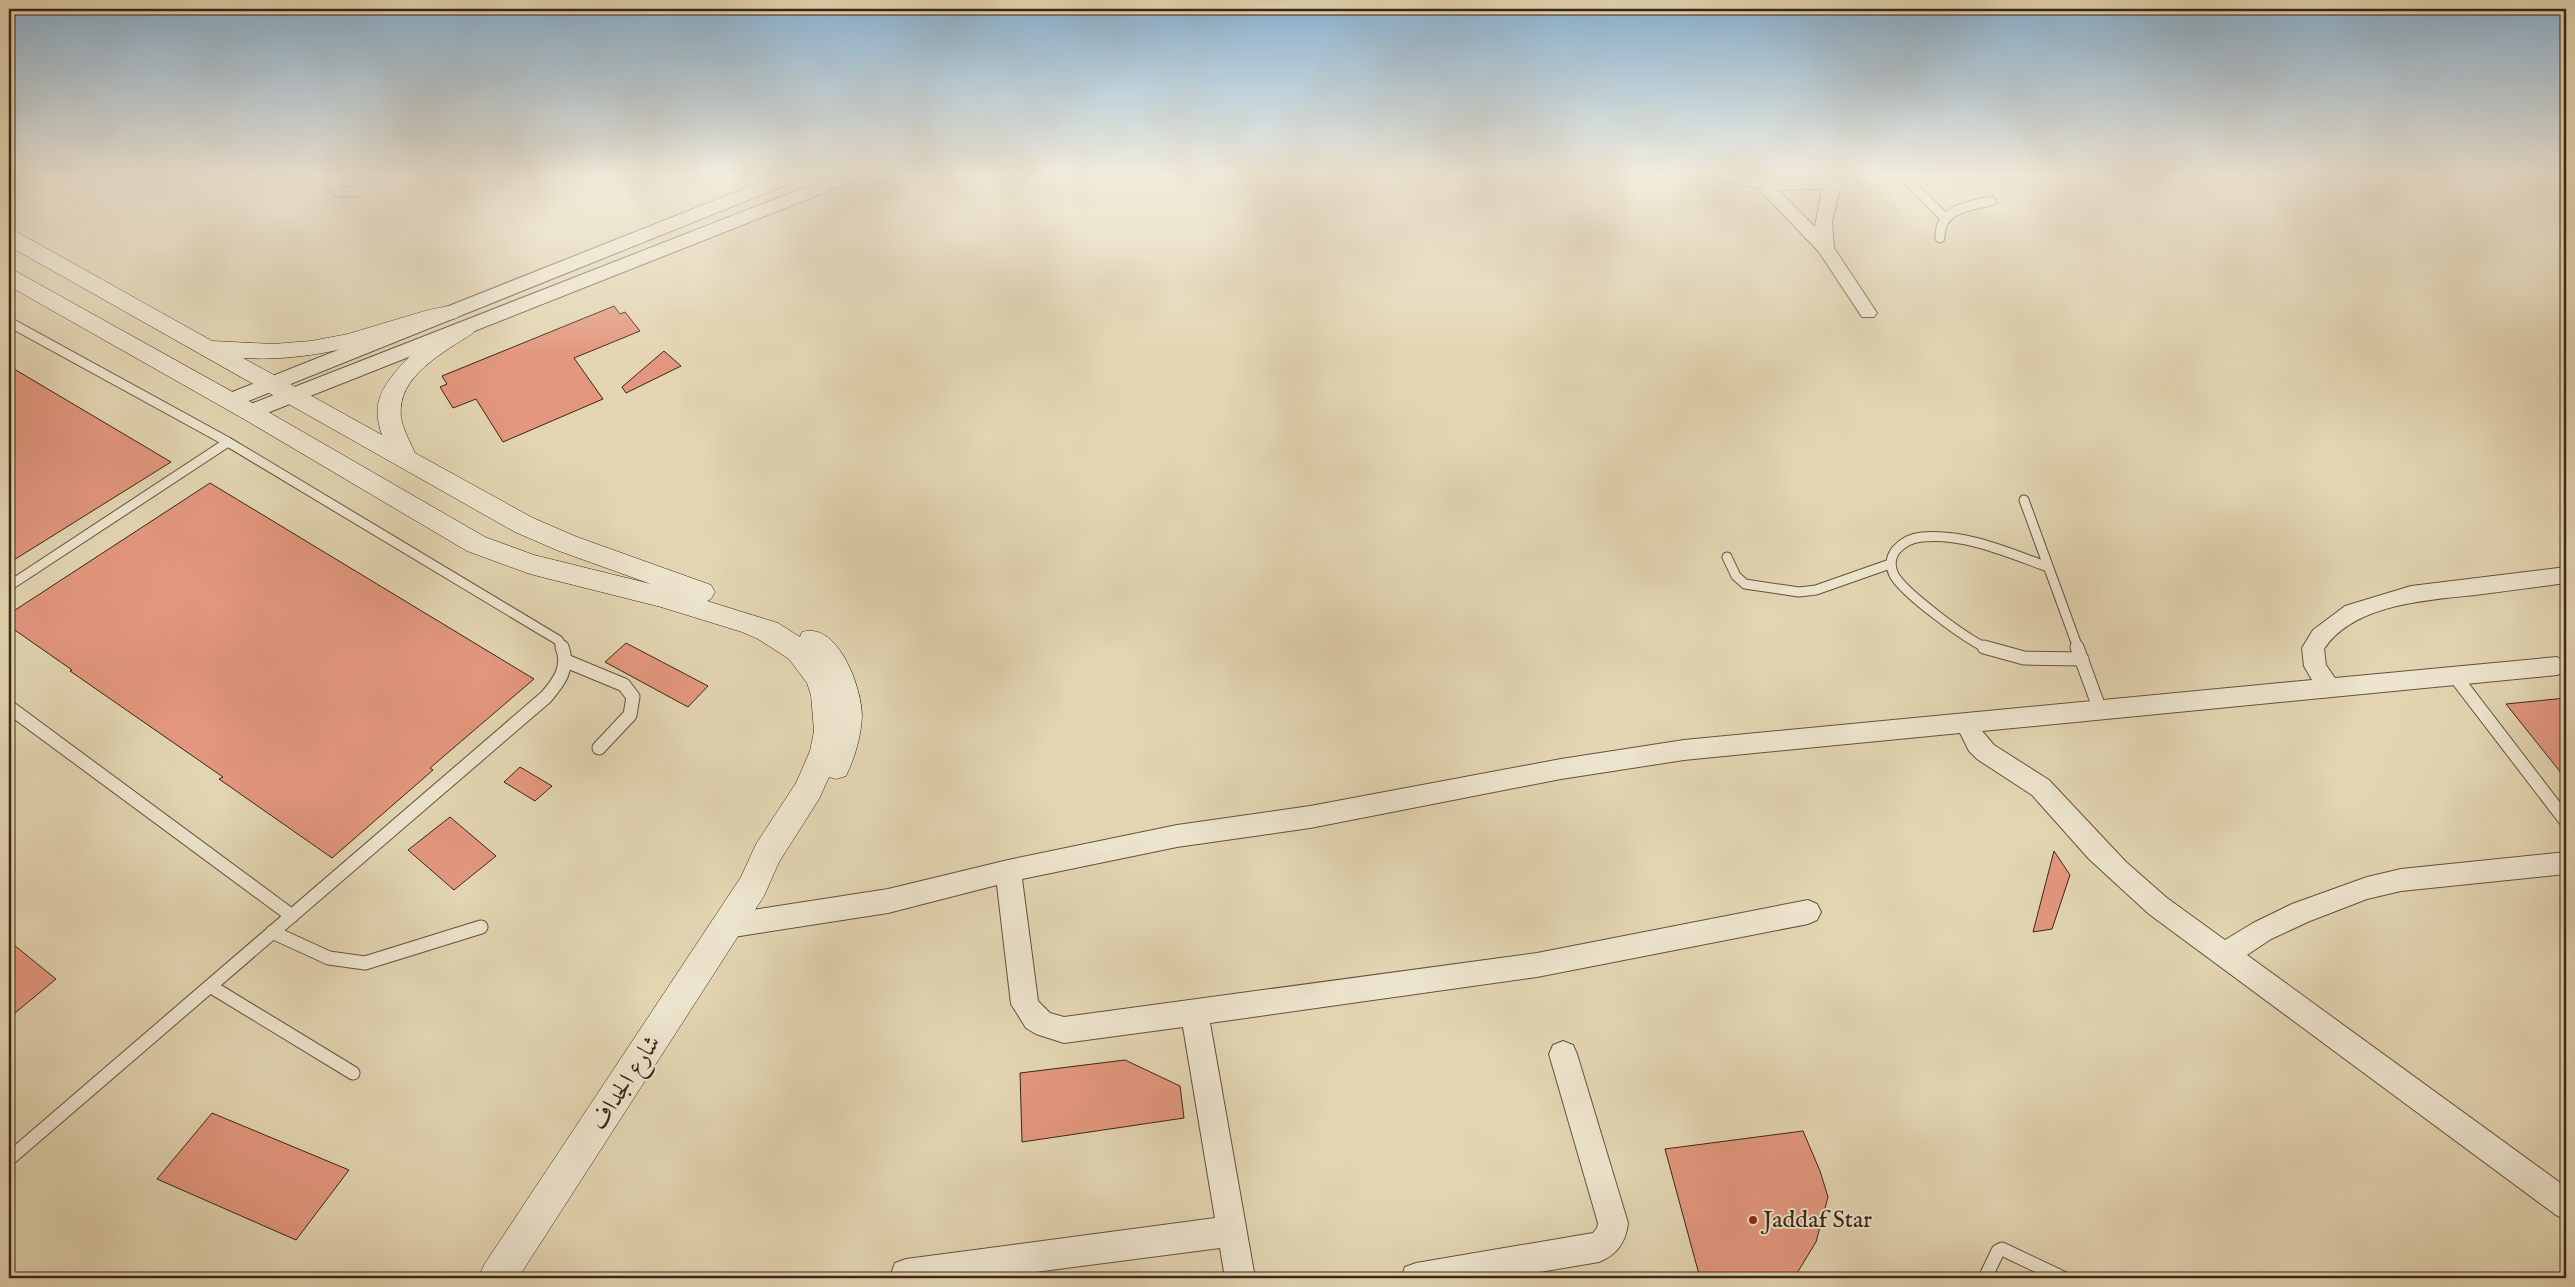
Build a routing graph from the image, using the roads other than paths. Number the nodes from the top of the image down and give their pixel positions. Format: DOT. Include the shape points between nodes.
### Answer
graph roads {
  1 [pos="649,236"];
  2 [pos="695,236"];
  3 [pos="1813,236"];
  4 [pos="1824,236"];
  5 [pos="9,237"];
  6 [pos="1825,248"];
  7 [pos="9,277"];
  8 [pos="1868,313"];
  9 [pos="457,321"];
  10 [pos="9,322"];
  11 [pos="201,345"];
  12 [pos="273,383"];
  13 [pos="294,395"];
  14 [pos="240,406"];
  15 [pos="228,442"];
  16 [pos="404,456"];
  17 [pos="2024,500"];
  18 [pos="1726,558"];
  19 [pos="1890,564"];
  20 [pos="2048,567"];
  21 [pos="2566,575"];
  22 [pos="9,586"];
  23 [pos="2082,659"];
  24 [pos="566,661"];
  25 [pos="2558,666"];
  26 [pos="2454,675"];
  27 [pos="2328,687"];
  28 [pos="9,707"];
  29 [pos="2100,710"];
  30 [pos="1968,723"];
  31 [pos="599,748"];
  32 [pos="2566,820"];
  33 [pos="2566,863"];
  34 [pos="1008,871"];
  35 [pos="752,886"];
  36 [pos="1808,912"];
  37 [pos="292,916"];
  38 [pos="480,926"];
  39 [pos="727,926"];
  40 [pos="272,932"];
  41 [pos="2225,955"];
  42 [pos="210,986"];
  43 [pos="1194,1012"];
  44 [pos="1562,1054"];
  45 [pos="353,1073"];
  46 [pos="9,1160"];
  47 [pos="2566,1205"];
  48 [pos="1232,1231"];
  49 [pos="906,1274"];
  50 [pos="498,1278"];
  51 [pos="1240,1278"];
  52 [pos="1416,1278"];
  53 [pos="1985,1278"];
  54 [pos="2063,1278"];
  1 -- 9 [label="street"];
  2 -- 9 [label="street"];
  3 -- 6 [label="street"];
  4 -- 6 [label="street"];
  5 -- 11 [label="street"];
  6 -- 8 [label="street"];
  7 -- 14 [label="street"];
  9 -- 11 [label="street" via="413,320 346,342 302,350 248,352"];
  9 -- 12 [label="street"];
  9 -- 13 [label="street"];
  9 -- 16 [label="street" via="404,376 393,393 390,421"];
  10 -- 15 [label="lane"];
  11 -- 12 [label="street"];
  12 -- 13 [label="street"];
  12 -- 14 [label="street"];
  13 -- 14 [label="street"];
  13 -- 16 [label="street"];
  14 -- 35 [label="street" via="493,552 750,624 768,631 799,651 815,671 825,695 828,731 825,751 808,790 767,854"];
  15 -- 22 [label="lane"];
  15 -- 24 [label="lane" via="558,640 565,649"];
  16 -- 35 [label="street" via="545,535 779,621 808,638 828,656 845,690 848,731 843,752 821,796 777,859"];
  17 -- 20 [label="lane"];
  18 -- 19 [label="lane" via="1736,576 1745,584 1798,592 1816,590"];
  19 -- 20 [label="lane" via="1891,556 1900,544 1931,537 1977,543"];
  19 -- 23 [label="lane" via="1899,582 1974,643 2018,658"];
  20 -- 23 [label="lane"];
  21 -- 27 [label="street" via="2411,594 2353,612 2321,636 2313,648 2315,666"];
  23 -- 29 [label="lane"];
  24 -- 31 [label="lane" via="624,685 633,697 630,714"];
  24 -- 37 [label="lane" via="564,673 546,697"];
  25 -- 26 [label="street"];
  26 -- 27 [label="street"];
  26 -- 32 [label="lane"];
  27 -- 29 [label="street"];
  28 -- 37 [label="lane"];
  29 -- 30 [label="street"];
  30 -- 34 [label="street" via="1684,750 1446,790 1310,817 1177,836"];
  30 -- 41 [label="street" via="1970,733 1984,752 2035,782 2127,880"];
  33 -- 41 [label="street" via="2401,880 2367,888 2301,912 2262,931"];
  34 -- 39 [label="street" via="888,901"];
  34 -- 43 [label="street" via="1024,1004 1039,1022 1064,1030"];
  35 -- 39 [label="street, شارع الجداف"];
  36 -- 43 [label="street" via="1537,964"];
  37 -- 40 [label="lane"];
  38 -- 40 [label="lane" via="373,961 350,964 337,963"];
  39 -- 50 [label="street, شارع الجداف"];
  40 -- 42 [label="lane"];
  41 -- 47 [label="street"];
  42 -- 45 [label="lane"];
  42 -- 46 [label="lane"];
  43 -- 48 [label="street"];
  44 -- 52 [label="street" via="1614,1223 1608,1241 1599,1247"];
  48 -- 49 [label="street"];
  48 -- 51 [label="street"];
  53 -- 54 [label="lane" via="2002,1249"];
}
